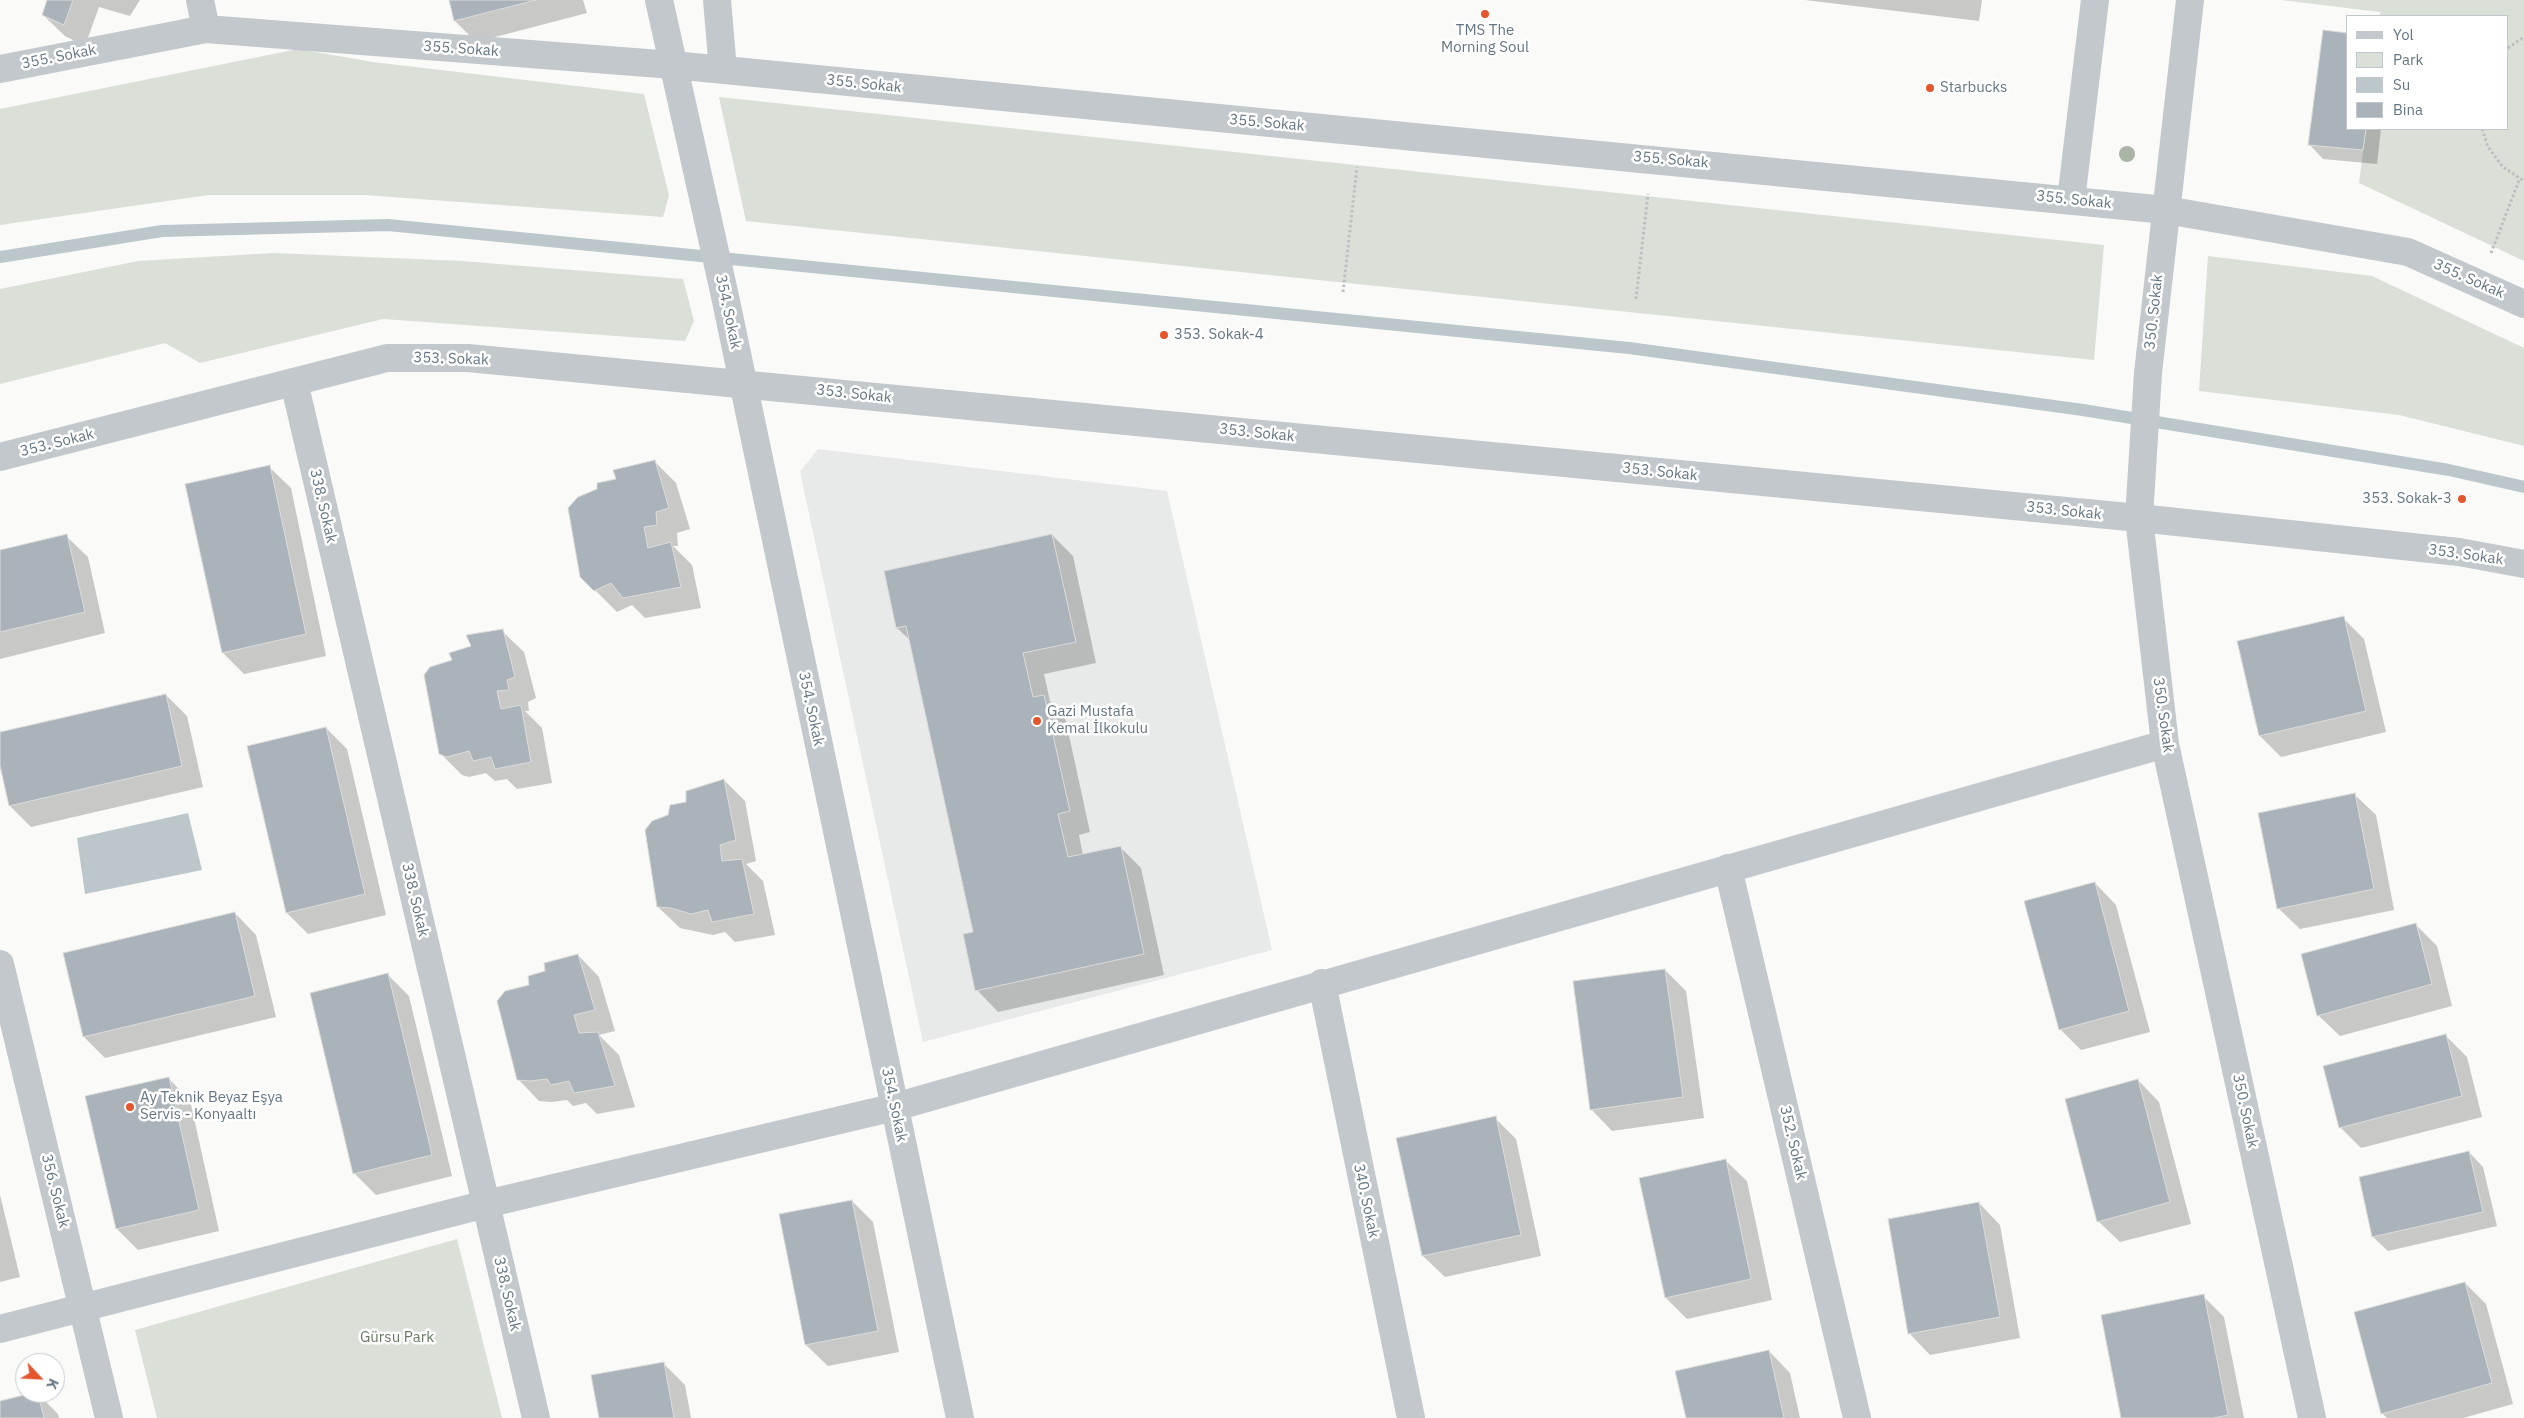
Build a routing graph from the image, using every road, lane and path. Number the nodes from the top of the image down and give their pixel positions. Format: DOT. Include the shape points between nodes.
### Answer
graph roads {
  1 [pos="200,0"];
  2 [pos="659,0"];
  3 [pos="717,0"];
  4 [pos="2095,0"];
  5 [pos="2190,0"];
  6 [pos="206,30"];
  7 [pos="2524,37"];
  8 [pos="2509,47"];
  9 [pos="673,65"];
  10 [pos="0,68"];
  11 [pos="723,70"];
  12 [pos="2482,130"];
  13 [pos="1361,132"];
  14 [pos="1652,159"];
  15 [pos="2520,178"];
  16 [pos="2524,181"];
  17 [pos="2071,200"];
  18 [pos="2166,210"];
  19 [pos="2479,284"];
  20 [pos="1342,292"];
  21 [pos="1636,299"];
  22 [pos="2524,304"];
  23 [pos="294,382"];
  24 [pos="743,383"];
  25 [pos="0,457"];
  26 [pos="2139,518"];
  27 [pos="2524,564"];
  28 [pos="2165,744"];
  29 [pos="1728,868"];
  30 [pos="0,964"];
  31 [pos="1322,983"];
  32 [pos="895,1107"];
  33 [pos="486,1204"];
  34 [pos="83,1309"];
  35 [pos="0,1329"];
  36 [pos="109,1418"];
  37 [pos="536,1418"];
  38 [pos="960,1418"];
  39 [pos="1410,1418"];
  40 [pos="1857,1418"];
  41 [pos="2312,1418"];
  1 -- 6 [label="street"];
  2 -- 9 [label="street, 354. Sokak"];
  3 -- 11 [label="street"];
  4 -- 17 [label="street"];
  5 -- 18 [label="street, 350. Sokak"];
  6 -- 9 [label="street, 355. Sokak"];
  6 -- 10 [label="street, 355. Sokak"];
  7 -- 8 [label="path"];
  9 -- 11 [label="street, 355. Sokak"];
  9 -- 24 [label="street, 354. Sokak"];
  11 -- 13 [label="street, 355. Sokak"];
  12 -- 15 [label="path" via="2488,146 2503,167"];
  13 -- 14 [label="street, 355. Sokak"];
  13 -- 20 [label="path"];
  14 -- 17 [label="street, 355. Sokak"];
  14 -- 21 [label="path"];
  15 -- 16 [label="path"];
  15 -- 19 [label="path"];
  17 -- 18 [label="street, 355. Sokak"];
  18 -- 19 [label="street, 355. Sokak" via="2408,252"];
  18 -- 26 [label="street, 350. Sokak" via="2148,373"];
  19 -- 22 [label="street, 355. Sokak"];
  23 -- 24 [label="street, 353. Sokak" via="387,358 468,358"];
  23 -- 25 [label="street, 353. Sokak"];
  23 -- 33 [label="street, 338. Sokak"];
  24 -- 26 [label="street, 353. Sokak"];
  24 -- 32 [label="street, 354. Sokak"];
  26 -- 27 [label="street, 353. Sokak" via="2459,552"];
  26 -- 28 [label="street, 350. Sokak"];
  28 -- 29 [label="street"];
  28 -- 41 [label="street, 350. Sokak"];
  29 -- 31 [label="street"];
  29 -- 40 [label="street, 352. Sokak"];
  30 -- 34 [label="street, 356. Sokak"];
  31 -- 32 [label="street"];
  31 -- 39 [label="street, 340. Sokak"];
  32 -- 33 [label="street"];
  32 -- 38 [label="street, 354. Sokak"];
  33 -- 34 [label="street"];
  33 -- 37 [label="street, 338. Sokak"];
  34 -- 35 [label="street"];
  34 -- 36 [label="street, 356. Sokak"];
}
